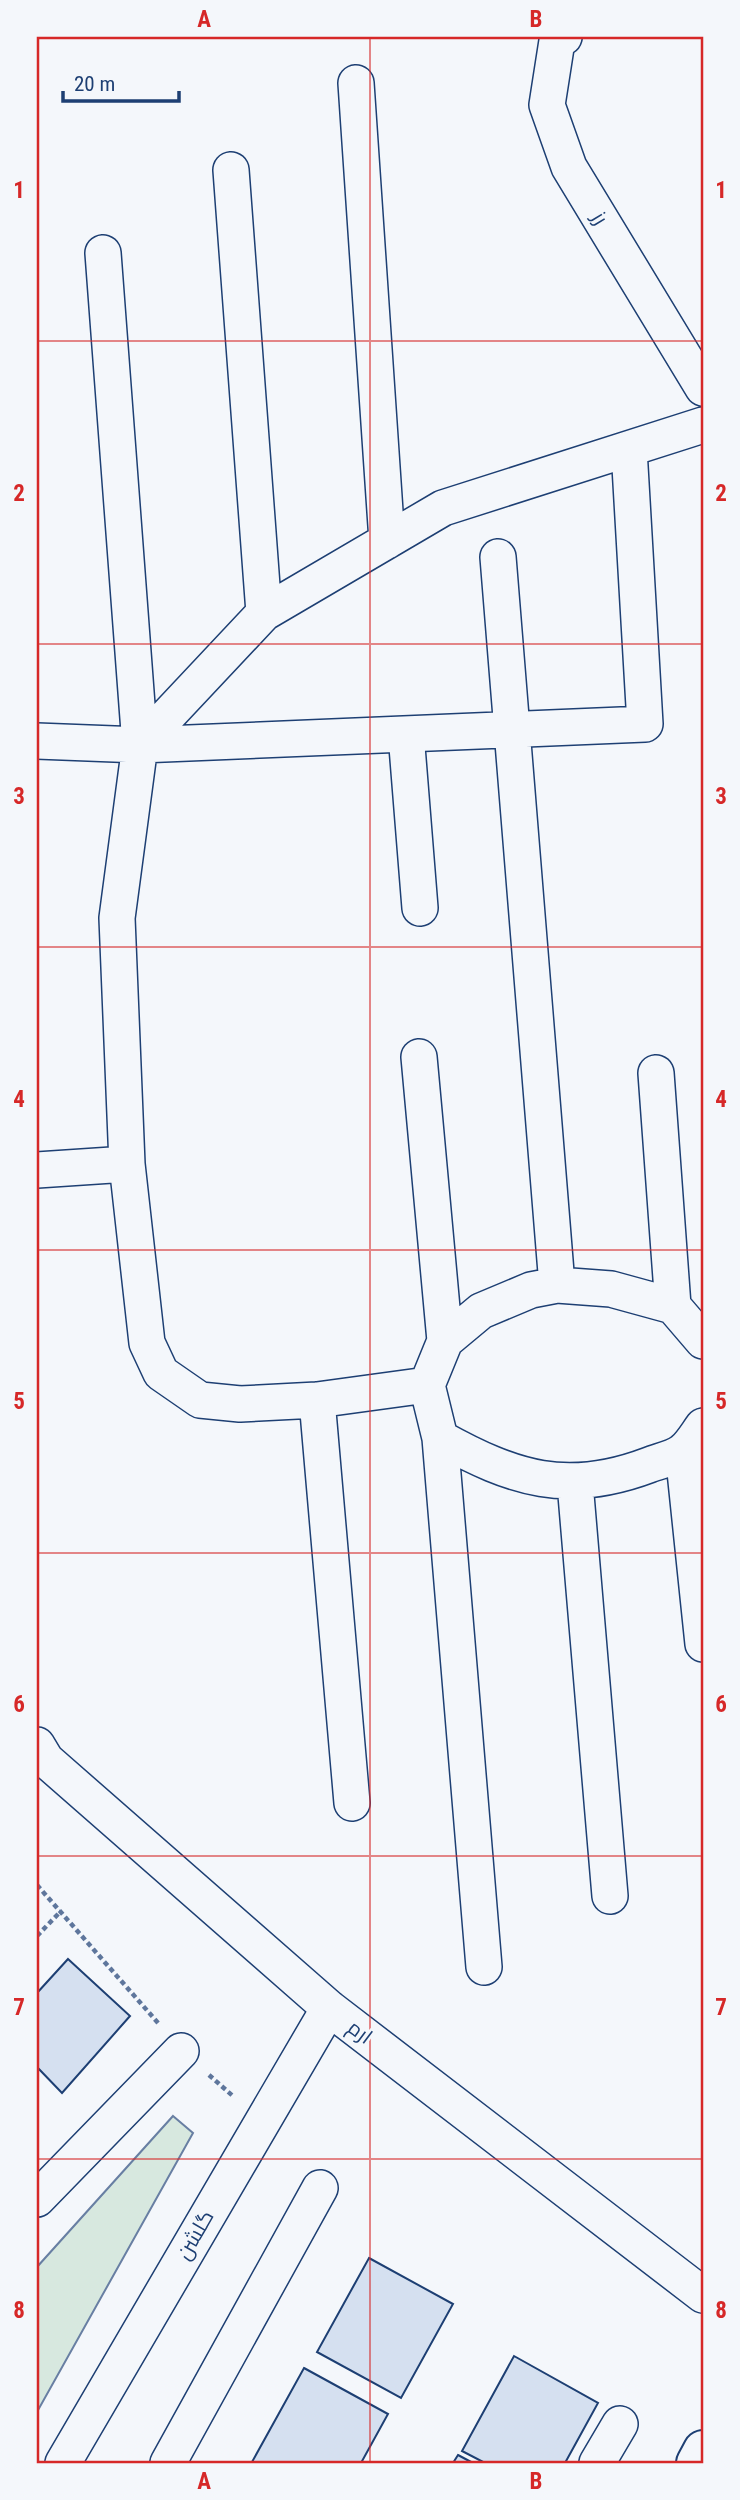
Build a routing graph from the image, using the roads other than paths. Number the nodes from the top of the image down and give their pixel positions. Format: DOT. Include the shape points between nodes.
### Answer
graph roads {
  1 [pos="564,37"];
  2 [pos="356,83"];
  3 [pos="231,170"];
  4 [pos="103,253"];
  5 [pos="703,388"];
  6 [pos="703,425"];
  7 [pos="629,449"];
  8 [pos="387,541"];
  9 [pos="498,557"];
  10 [pos="264,613"];
  11 [pos="510,730"];
  12 [pos="406,734"];
  13 [pos="37,741"];
  14 [pos="140,745"];
  15 [pos="420,908"];
  16 [pos="419,1057"];
  17 [pos="656,1073"];
  18 [pos="127,1164"];
  19 [pos="37,1170"];
  20 [pos="557,1285"];
  21 [pos="673,1306"];
  22 [pos="445,1341"];
  23 [pos="703,1341"];
  24 [pos="428,1385"];
  25 [pos="317,1400"];
  26 [pos="440,1438"];
  27 [pos="693,1439"];
  28 [pos="575,1483"];
  29 [pos="703,1644"];
  30 [pos="37,1745"];
  31 [pos="352,1803"];
  32 [pos="610,1896"];
  33 [pos="484,1967"];
  34 [pos="329,2008"];
  35 [pos="181,2050"];
  36 [pos="320,2188"];
  37 [pos="37,2199"];
  38 [pos="703,2295"];
  39 [pos="620,2424"];
  40 [pos="703,2450"];
  41 [pos="63,2463"];
  42 [pos="167,2463"];
  43 [pos="597,2463"];
  44 [pos="696,2463"];
  1 -- 5 [label="street, رز" via="557,41 547,105 569,167"];
  2 -- 8 [label="street"];
  3 -- 10 [label="street"];
  4 -- 14 [label="street"];
  6 -- 7 [label="street"];
  7 -- 8 [label="street" via="443,508"];
  7 -- 11 [label="street" via="645,724"];
  8 -- 10 [label="street"];
  9 -- 11 [label="street"];
  10 -- 14 [label="street"];
  11 -- 12 [label="street"];
  11 -- 20 [label="street"];
  12 -- 14 [label="street"];
  12 -- 15 [label="street"];
  13 -- 14 [label="street"];
  14 -- 18 [label="street" via="117,918"];
  16 -- 22 [label="street"];
  17 -- 21 [label="street"];
  18 -- 19 [label="street"];
  18 -- 25 [label="street" via="146,1343 161,1373 200,1400 240,1404"];
  20 -- 21 [label="street" via="611,1289"];
  20 -- 22 [label="street" via="531,1290 481,1311"];
  21 -- 23 [label="street"];
  22 -- 24 [label="street"];
  24 -- 25 [label="street"];
  24 -- 26 [label="street"];
  25 -- 31 [label="street"];
  26 -- 28 [label="street" via="485,1463"];
  26 -- 33 [label="street"];
  27 -- 28 [label="street" via="628,1473"];
  27 -- 29 [label="street"];
  28 -- 32 [label="street"];
  30 -- 34 [label="street, ارم" via="46,1760"];
  34 -- 38 [label="street, ارم"];
  34 -- 41 [label="street, گلشن"];
  35 -- 37 [label="street"];
  36 -- 42 [label="street"];
  39 -- 43 [label="street"];
  40 -- 44 [label="street"];
}
